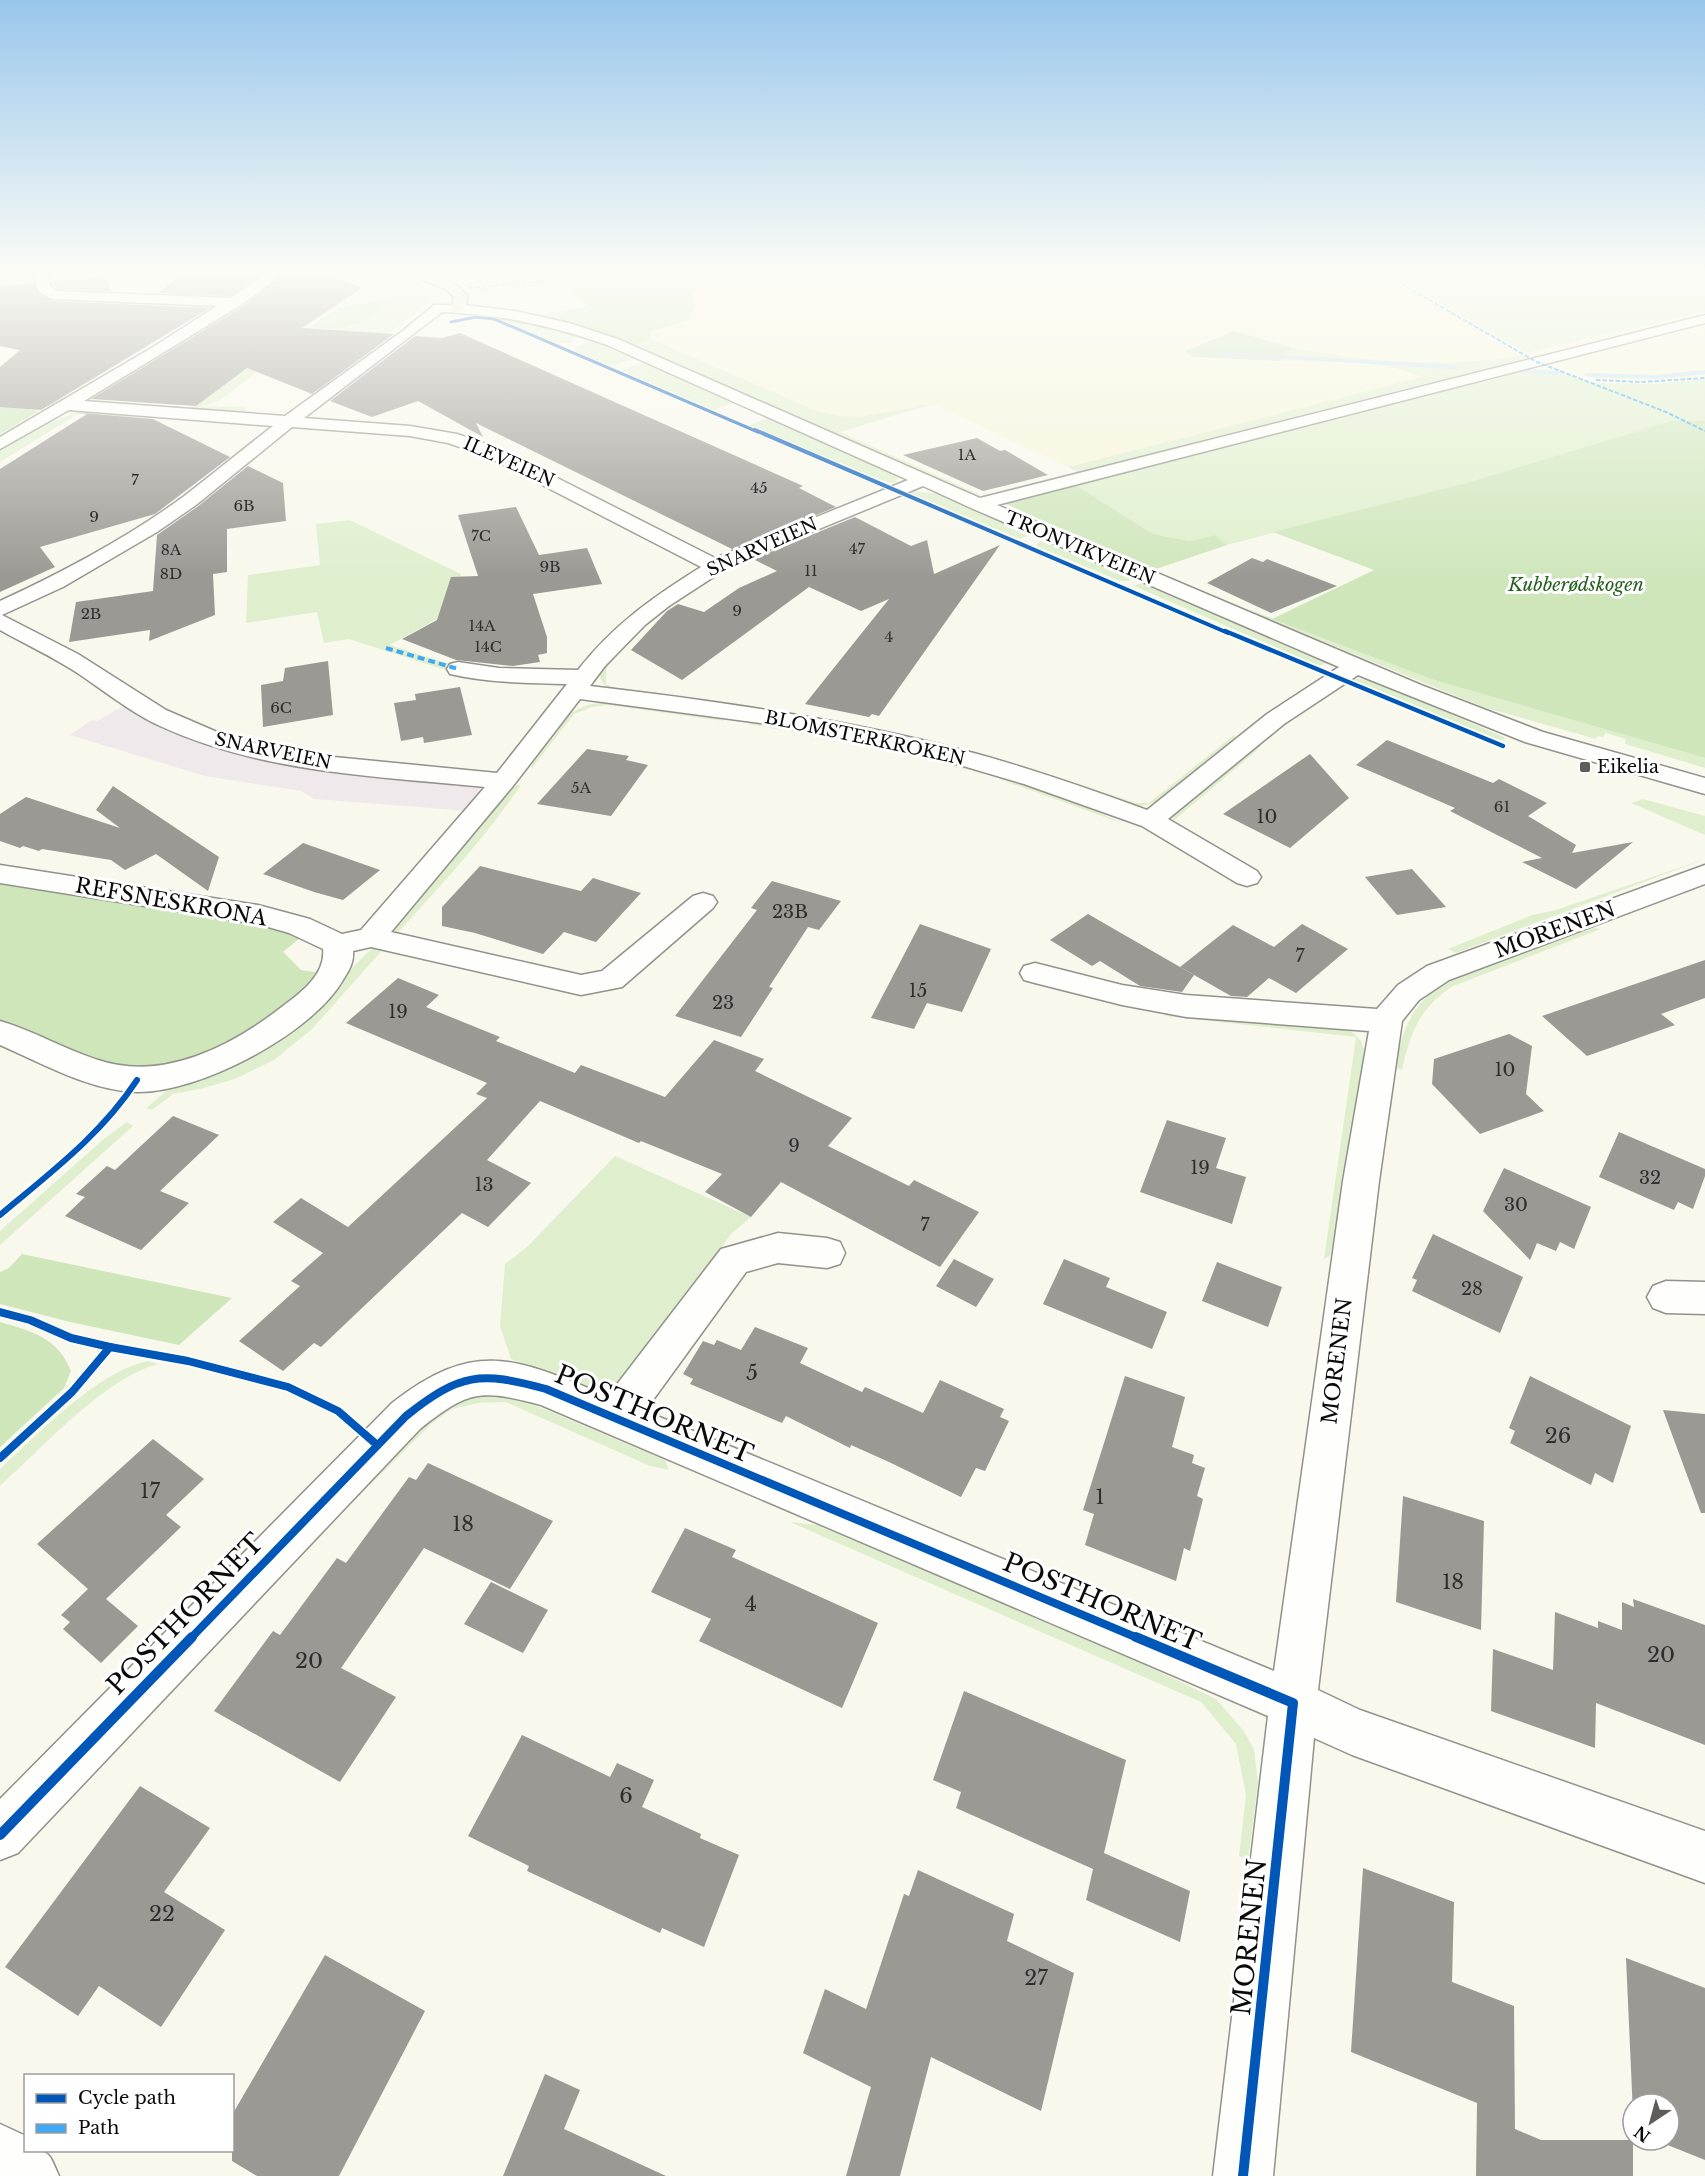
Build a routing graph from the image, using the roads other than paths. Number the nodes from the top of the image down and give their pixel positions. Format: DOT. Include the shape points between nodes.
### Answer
graph roads {
  1 [pos="120,376"];
  2 [pos="139,376"];
  3 [pos="351,376"];
  4 [pos="688,376"];
  5 [pos="1483,376"];
  6 [pos="68,405"];
  7 [pos="92,407"];
  8 [pos="288,422"];
  9 [pos="0,444"];
  10 [pos="923,480"];
  11 [pos="978,504"];
  12 [pos="715,566"];
  13 [pos="0,609"];
  14 [pos="0,621"];
  15 [pos="1356,666"];
  16 [pos="458,669"];
  17 [pos="578,684"];
  18 [pos="504,781"];
  19 [pos="1705,786"];
  20 [pos="1150,820"];
  21 [pos="0,874"];
  22 [pos="1705,874"];
  23 [pos="1247,877"];
  24 [pos="703,902"];
  25 [pos="371,937"];
  26 [pos="338,945"];
  27 [pos="1035,974"];
  28 [pos="1386,1021"];
  29 [pos="0,1032"];
  30 [pos="827,1254"];
  31 [pos="1666,1297"];
  32 [pos="1705,1298"];
  33 [pos="615,1419"];
  34 [pos="1293,1703"];
  35 [pos="0,1835"];
  36 [pos="1705,1857"];
  37 [pos="0,2153"];
  38 [pos="29,2176"];
  39 [pos="1243,2176"];
  1 -- 6 [label="street"];
  2 -- 7 [label="street"];
  3 -- 8 [label="street"];
  4 -- 10 [label="street, TRONVIKVEIEN"];
  5 -- 11 [label="street"];
  6 -- 7 [label="street, ILEVEIEN"];
  6 -- 9 [label="street"];
  7 -- 8 [label="street, ILEVEIEN" via="250,413"];
  8 -- 12 [label="street, ILEVEIEN" via="410,431 471,444 556,483"];
  8 -- 13 [label="street" via="150,528 66,578"];
  10 -- 11 [label="street, TRONVIKVEIEN"];
  10 -- 12 [label="street, SNARVEIEN"];
  11 -- 15 [label="street, TRONVIKVEIEN"];
  12 -- 17 [label="street, SNARVEIEN" via="637,620"];
  14 -- 18 [label="street, SNARVEIEN" via="77,663 168,721 224,743 363,769"];
  15 -- 19 [label="street, TRONVIKVEIEN" via="1534,737"];
  15 -- 20 [label="street" via="1239,747"];
  16 -- 17 [label="street, BLOMSTERKROKEN"];
  17 -- 18 [label="street, SNARVEIEN"];
  17 -- 20 [label="street, BLOMSTERKROKEN" via="904,744 1030,778"];
  18 -- 25 [label="street, SNARVEIEN"];
  20 -- 23 [label="street, BLOMSTERKROKEN"];
  21 -- 26 [label="street, REFSNESKRONA" via="256,914 308,928"];
  22 -- 28 [label="street, MORENEN" via="1438,973 1416,984"];
  24 -- 25 [label="street" via="611,980 581,985"];
  25 -- 26 [label="street"];
  26 -- 29 [label="street" via="339,961 328,981 292,1016 249,1045 189,1070 149,1080 110,1077"];
  27 -- 28 [label="street" via="1186,1006"];
  28 -- 34 [label="street, MORENEN" via="1361,1181"];
  30 -- 33 [label="street" via="777,1248 734,1260"];
  31 -- 32 [label="street"];
  33 -- 34 [label="street, POSTHORNET"];
  33 -- 35 [label="street, POSTHORNET" via="546,1389 503,1377 454,1382 428,1397 376,1444"];
  34 -- 36 [label="street" via="1352,1731"];
  34 -- 39 [label="street, MORENEN"];
  37 -- 38 [label="street"];
}
